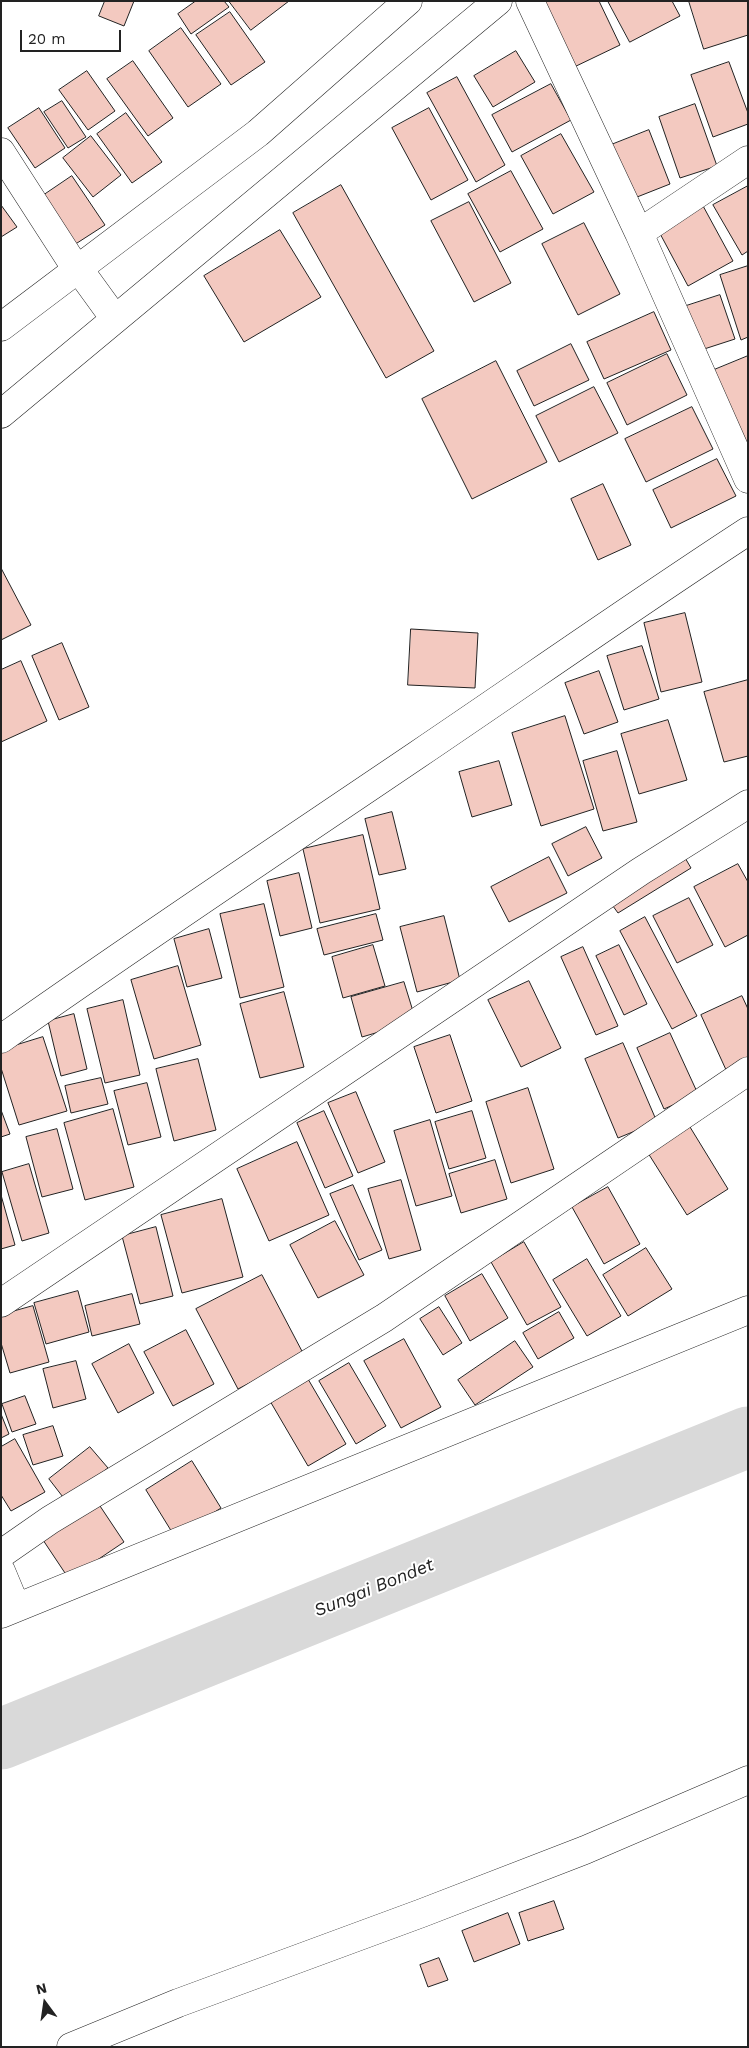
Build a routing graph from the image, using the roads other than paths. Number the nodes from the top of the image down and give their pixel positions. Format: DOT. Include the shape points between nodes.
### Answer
graph roads {
  1 [pos="408,1"];
  2 [pos="498,1"];
  3 [pos="530,1"];
  4 [pos="1,152"];
  5 [pos="748,160"];
  6 [pos="639,233"];
  7 [pos="86,281"];
  8 [pos="115,319"];
  9 [pos="1,327"];
  10 [pos="1,414"];
  11 [pos="748,479"];
  12 [pos="748,531"];
  13 [pos="748,804"];
  14 [pos="1,1039"];
  15 [pos="748,1071"];
  16 [pos="1,1303"];
  17 [pos="748,1310"];
  18 [pos="1,1554"];
  19 [pos="1,1572"];
  20 [pos="8,1611"];
  21 [pos="748,1780"];
  22 [pos="71,2047"];
  1 -- 7 [label="street"];
  2 -- 8 [label="street"];
  3 -- 6 [label="street"];
  4 -- 7 [label="street"];
  5 -- 6 [label="street"];
  6 -- 11 [label="street"];
  7 -- 8 [label="street"];
  7 -- 9 [label="street"];
  8 -- 10 [label="street"];
  12 -- 14 [label="street" via="141,940"];
  13 -- 16 [label="street" via="641,871"];
  15 -- 18 [label="street" via="384,1318 50,1520"];
  17 -- 20 [label="street"];
  19 -- 20 [label="street"];
  21 -- 22 [label="street" via="585,1850 178,2003"];
}
